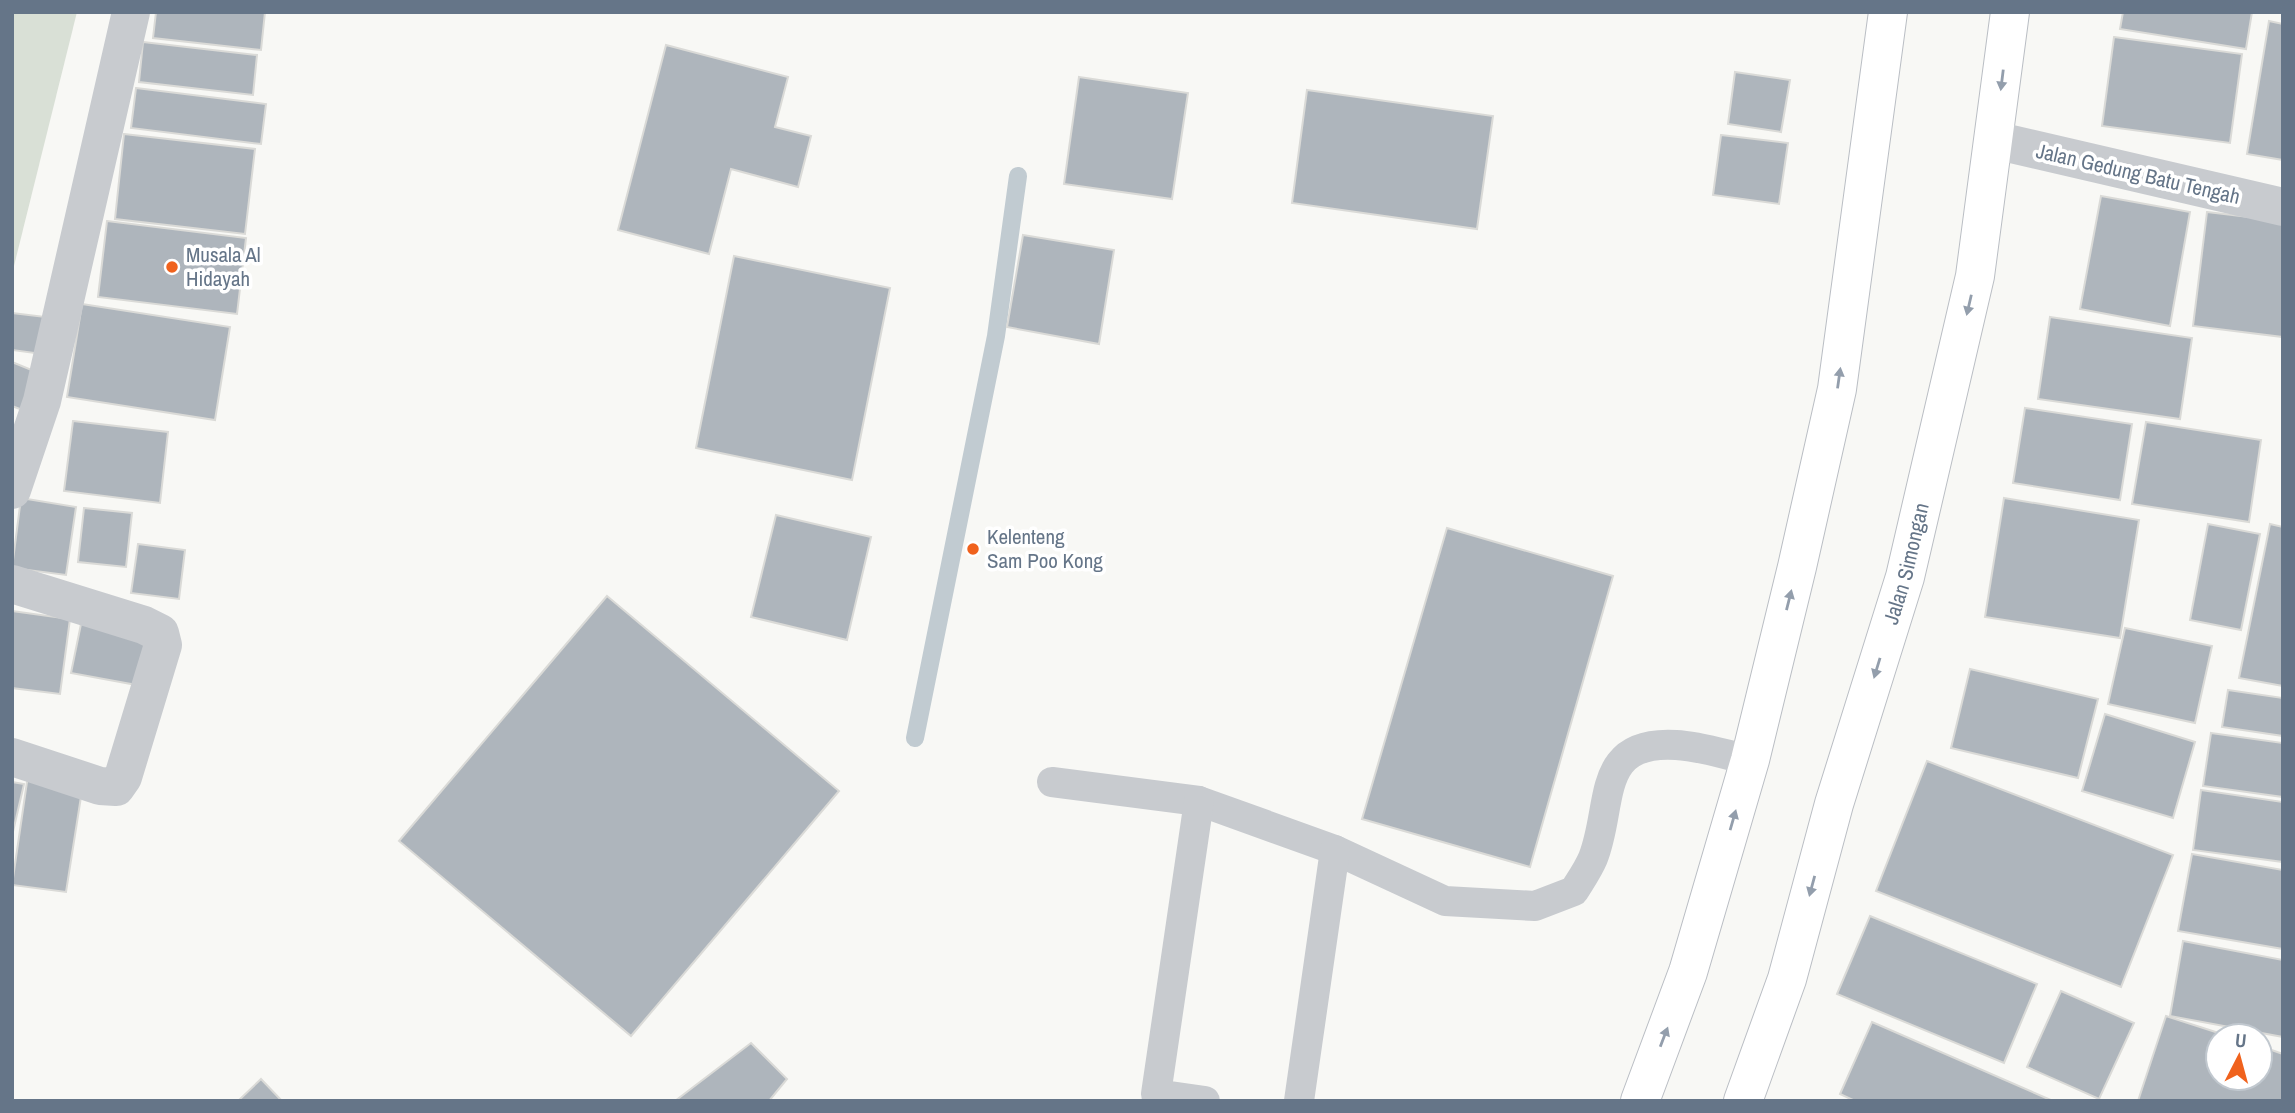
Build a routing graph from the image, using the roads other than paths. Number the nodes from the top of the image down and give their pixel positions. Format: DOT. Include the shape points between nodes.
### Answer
graph roads {
  1 [pos="131,12"];
  2 [pos="1888,12"];
  3 [pos="2010,12"];
  4 [pos="1994,140"];
  5 [pos="2283,206"];
  6 [pos="12,490"];
  7 [pos="12,584"];
  8 [pos="12,757"];
  9 [pos="1750,760"];
  10 [pos="1052,782"];
  11 [pos="1199,801"];
  12 [pos="1335,850"];
  13 [pos="1205,1101"];
  14 [pos="1299,1101"];
  15 [pos="1640,1101"];
  16 [pos="1743,1101"];
  1 -- 6 [label="street" via="42,401"];
  9 -- 2 [label="main road, one-way" via="1837,389"];
  3 -- 4 [label="main road, Jalan Simongan, one-way"];
  4 -- 5 [label="street, Jalan Gedung Batu Tengah"];
  4 -- 16 [label="main road, Jalan Simongan, one-way" via="1975,276 1905,577 1834,804 1787,979"];
  7 -- 8 [label="street" via="144,625 160,634 163,645 123,777 116,787"];
  9 -- 12 [label="lane" via="1676,745 1640,747 1621,758 1609,783 1593,858 1574,891 1535,906 1445,901"];
  15 -- 9 [label="main road, one-way" via="1688,972"];
  10 -- 11 [label="lane"];
  11 -- 12 [label="lane"];
  11 -- 13 [label="lane" via="1156,1094"];
  12 -- 14 [label="lane"];
}
